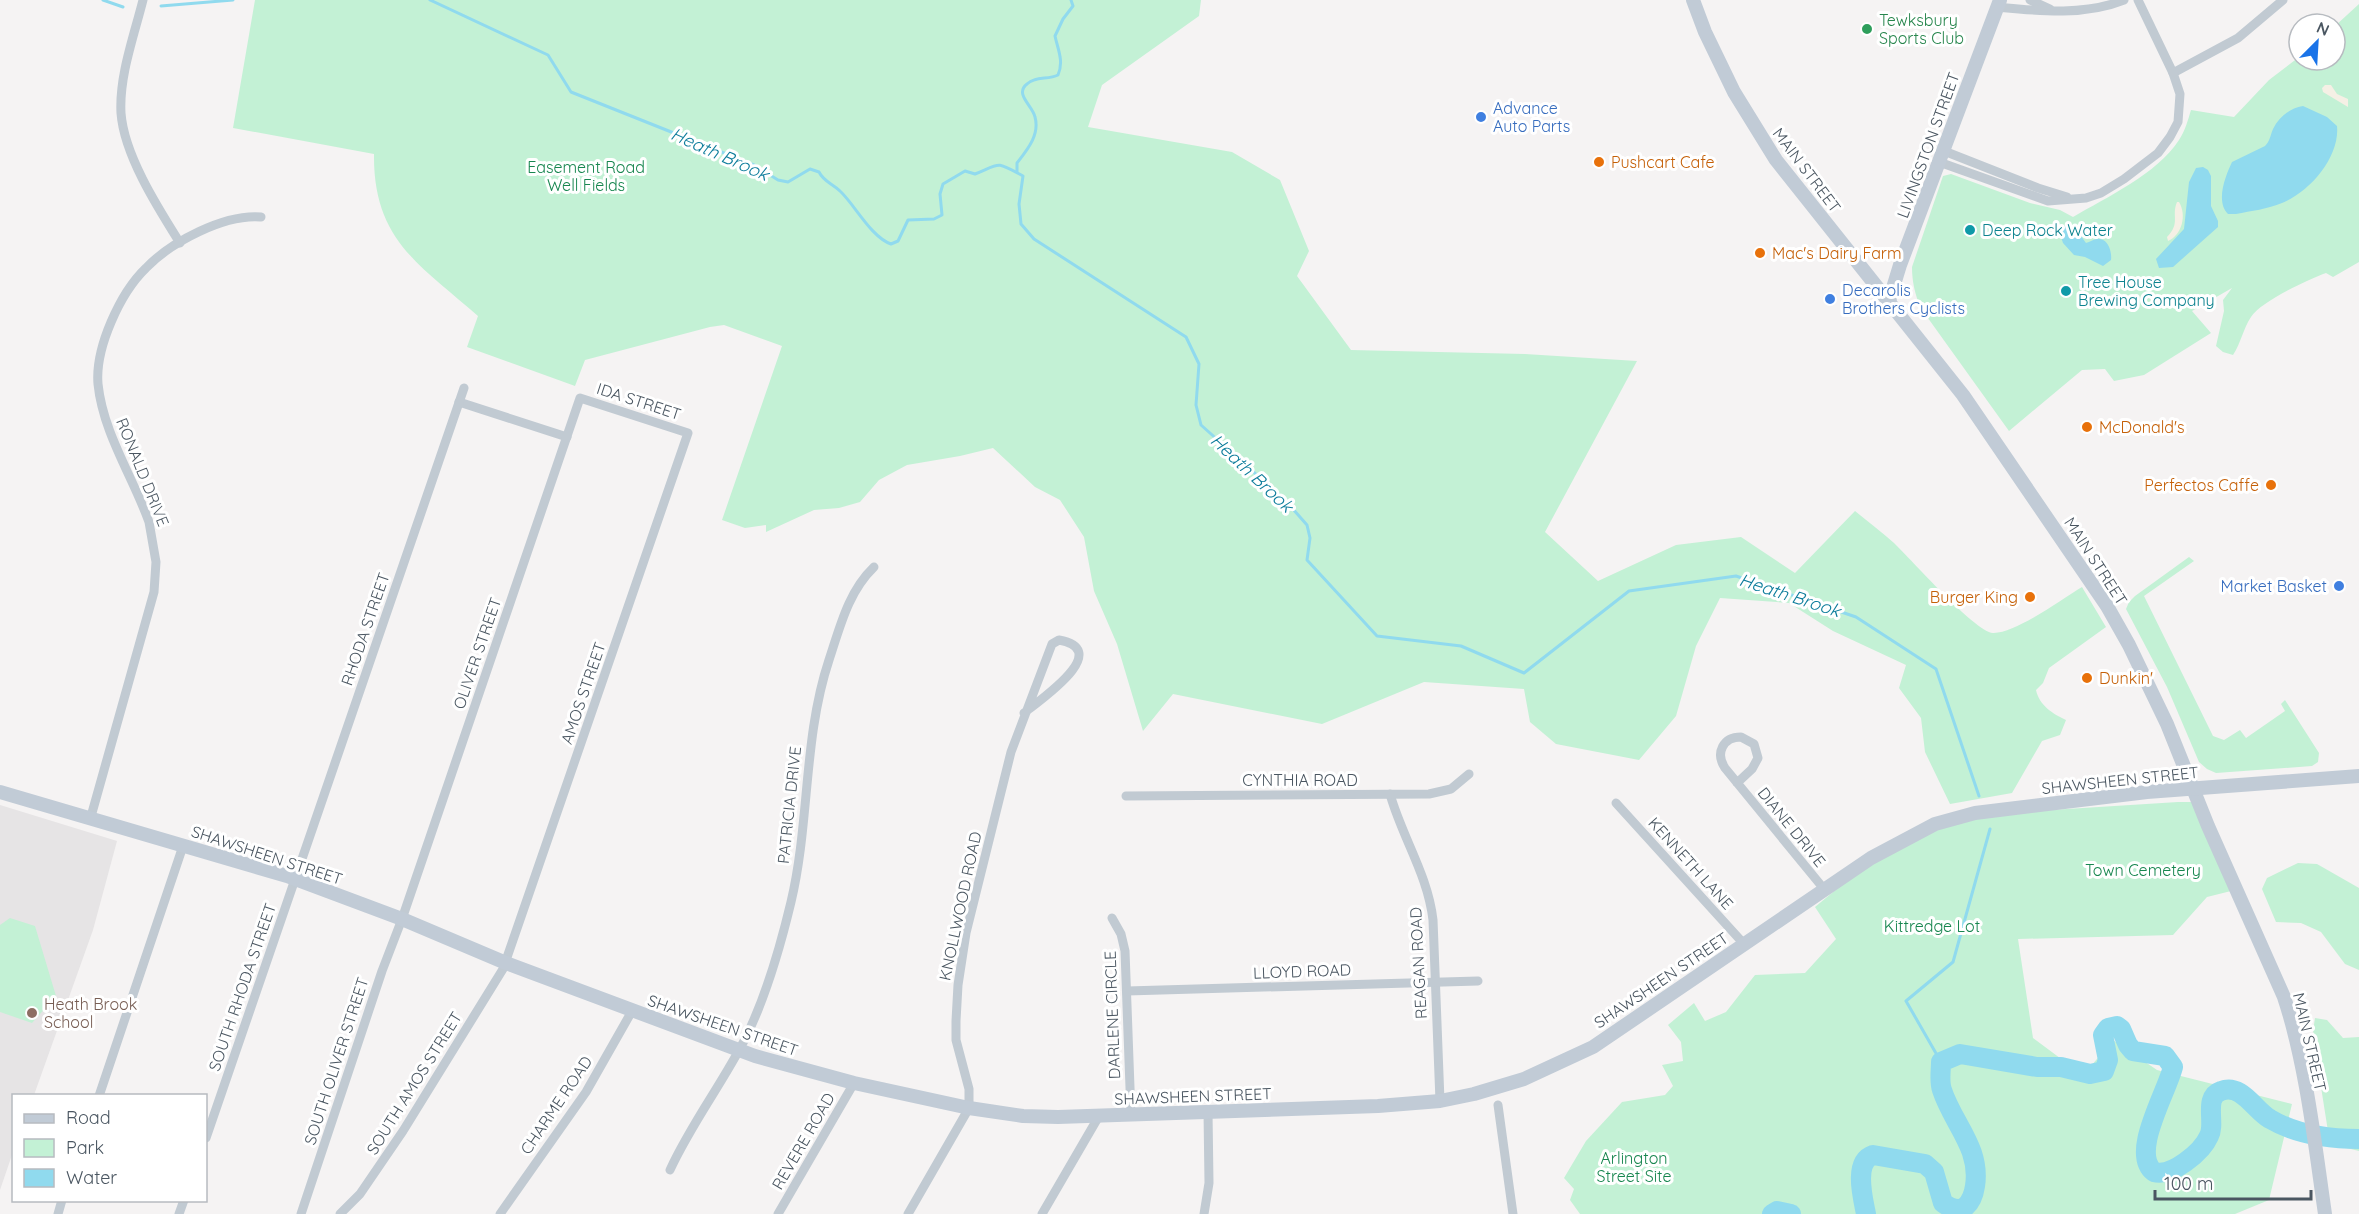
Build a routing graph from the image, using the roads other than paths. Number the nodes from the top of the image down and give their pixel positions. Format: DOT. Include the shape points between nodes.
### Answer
graph roads {
  1 [pos="143,0"];
  2 [pos="1693,0"];
  3 [pos="2030,0"];
  4 [pos="2124,0"];
  5 [pos="2138,0"];
  6 [pos="2283,0"];
  7 [pos="1998,3"];
  8 [pos="2053,10"];
  9 [pos="2174,73"];
  10 [pos="1942,157"];
  11 [pos="261,217"];
  12 [pos="180,243"];
  13 [pos="1889,301"];
  14 [pos="464,388"];
  15 [pos="580,398"];
  16 [pos="459,402"];
  17 [pos="688,433"];
  18 [pos="567,437"];
  19 [pos="874,567"];
  20 [pos="1024,713"];
  21 [pos="1468,774"];
  22 [pos="2359,776"];
  23 [pos="1737,783"];
  24 [pos="2194,788"];
  25 [pos="0,792"];
  26 [pos="1390,794"];
  27 [pos="1126,796"];
  28 [pos="1616,803"];
  29 [pos="90,820"];
  30 [pos="183,846"];
  31 [pos="295,879"];
  32 [pos="1824,889"];
  33 [pos="1112,918"];
  34 [pos="402,919"];
  35 [pos="1744,944"];
  36 [pos="506,963"];
  37 [pos="1478,981"];
  38 [pos="1435,982"];
  39 [pos="1127,991"];
  40 [pos="632,1011"];
  41 [pos="739,1051"];
  42 [pos="854,1083"];
  43 [pos="99,1094"];
  44 [pos="1440,1101"];
  45 [pos="1498,1105"];
  46 [pos="969,1108"];
  47 [pos="1208,1112"];
  48 [pos="1131,1115"];
  49 [pos="1099,1116"];
  50 [pos="207,1135"];
  51 [pos="670,1170"];
  52 [pos="301,1214"];
  53 [pos="340,1214"];
  54 [pos="500,1214"];
  55 [pos="778,1214"];
  56 [pos="908,1214"];
  57 [pos="1042,1214"];
  58 [pos="1204,1214"];
  59 [pos="1513,1214"];
  60 [pos="2325,1214"];
  1 -- 12 [label="street" via="125,71 121,115 128,145"];
  2 -- 13 [label="main road, MAIN STREET" via="1734,92 1776,160"];
  3 -- 8 [label="street"];
  4 -- 8 [label="street" via="2094,9"];
  5 -- 9 [label="street"];
  6 -- 9 [label="street" via="2238,38"];
  7 -- 8 [label="street"];
  7 -- 10 [label="main road, LIVINGSTON STREET"];
  9 -- 10 [label="street" via="2180,94 2179,116 2170,137 2158,153 2124,179 2086,198 2070,198"];
  10 -- 13 [label="main road, LIVINGSTON STREET"];
  11 -- 12 [label="street, RONALD DRIVE" via="228,220"];
  12 -- 29 [label="street, RONALD DRIVE" via="146,267 125,293 99,368 105,416 152,530 156,577"];
  13 -- 24 [label="main road, MAIN STREET" via="1963,395 2107,606 2147,682"];
  14 -- 16 [label="street, RHODA STREET"];
  15 -- 17 [label="street, IDA STREET"];
  15 -- 18 [label="street, OLIVER STREET"];
  16 -- 18 [label="street"];
  16 -- 31 [label="street, RHODA STREET"];
  17 -- 36 [label="street, AMOS STREET"];
  18 -- 34 [label="street, OLIVER STREET"];
  19 -- 41 [label="street, PATRICIA DRIVE" via="849,601 822,679 812,726 802,839 791,902 759,1007"];
  20 -- 20 [label="street, KNOLLWOOD ROAD" via="1072,672 1079,655 1075,646 1053,642"];
  20 -- 46 [label="street, KNOLLWOOD ROAD" via="1003,783 960,968 956,1040 969,1089"];
  21 -- 26 [label="street, CYNTHIA ROAD" via="1440,793"];
  22 -- 24 [label="main road, SHAWSHEEN STREET"];
  23 -- 23 [label="street, DIANE DRIVE" via="1720,754 1727,741 1741,737 1754,744 1758,759"];
  23 -- 32 [label="street, DIANE DRIVE"];
  24 -- 32 [label="main road, SHAWSHEEN STREET" via="1953,818 1888,847"];
  24 -- 60 [label="main road, MAIN STREET" via="2290,1015"];
  25 -- 29 [label="main road, SHAWSHEEN STREET"];
  26 -- 27 [label="street, CYNTHIA ROAD"];
  26 -- 38 [label="street, REAGAN ROAD" via="1429,895"];
  28 -- 35 [label="street, KENNETH LANE"];
  29 -- 30 [label="main road, SHAWSHEEN STREET"];
  30 -- 31 [label="main road, SHAWSHEEN STREET"];
  30 -- 43 [label="street"];
  31 -- 34 [label="main road, SHAWSHEEN STREET"];
  31 -- 50 [label="street, SOUTH RHODA STREET"];
  32 -- 35 [label="main road, SHAWSHEEN STREET"];
  33 -- 39 [label="street, DARLENE CIRCLE" via="1124,941"];
  34 -- 36 [label="main road, SHAWSHEEN STREET"];
  34 -- 52 [label="street, SOUTH OLIVER STREET"];
  35 -- 44 [label="main road, SHAWSHEEN STREET" via="1593,1047 1524,1079"];
  36 -- 40 [label="main road, SHAWSHEEN STREET"];
  36 -- 53 [label="street, SOUTH AMOS STREET" via="403,1131 360,1194"];
  37 -- 38 [label="street, LLOYD ROAD"];
  38 -- 39 [label="street, LLOYD ROAD"];
  38 -- 44 [label="street, REAGAN ROAD"];
  39 -- 48 [label="street, DARLENE CIRCLE"];
  40 -- 41 [label="main road, SHAWSHEEN STREET"];
  40 -- 54 [label="street, CHARME ROAD" via="586,1092"];
  41 -- 42 [label="main road, SHAWSHEEN STREET"];
  41 -- 51 [label="street, PATRICIA DRIVE"];
  42 -- 46 [label="main road, SHAWSHEEN STREET"];
  42 -- 55 [label="street, REVERE ROAD"];
  44 -- 47 [label="main road, SHAWSHEEN STREET"];
  45 -- 59 [label="street"];
  46 -- 49 [label="main road, SHAWSHEEN STREET" via="1023,1116"];
  46 -- 56 [label="street"];
  47 -- 48 [label="main road, SHAWSHEEN STREET"];
  47 -- 58 [label="street" via="1209,1174"];
  48 -- 49 [label="main road, SHAWSHEEN STREET"];
  49 -- 57 [label="street"];
}
